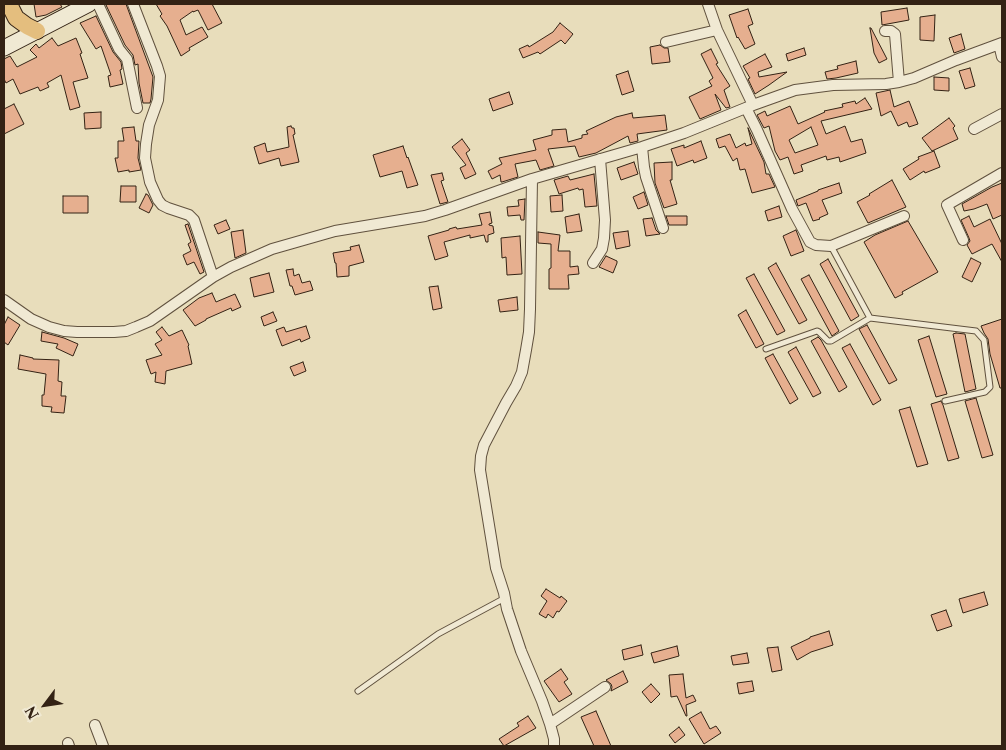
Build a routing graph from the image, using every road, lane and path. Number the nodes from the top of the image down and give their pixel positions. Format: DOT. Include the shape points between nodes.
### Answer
graph roads {
  1 [pos="9,4"];
  2 [pos="98,4"];
  3 [pos="132,4"];
  4 [pos="708,4"];
  5 [pos="83,5"];
  6 [pos="717,30"];
  7 [pos="885,30"];
  8 [pos="37,31"];
  9 [pos="666,42"];
  10 [pos="1000,43"];
  11 [pos="4,48"];
  12 [pos="1002,57"];
  13 [pos="899,82"];
  14 [pos="749,106"];
  15 [pos="137,108"];
  16 [pos="1002,114"];
  17 [pos="974,129"];
  18 [pos="642,147"];
  19 [pos="600,159"];
  20 [pos="1002,173"];
  21 [pos="532,180"];
  22 [pos="904,216"];
  23 [pos="663,228"];
  24 [pos="963,240"];
  25 [pos="831,246"];
  26 [pos="593,263"];
  27 [pos="213,277"];
  28 [pos="4,300"];
  29 [pos="870,318"];
  30 [pos="766,349"];
  31 [pos="945,401"];
  32 [pos="504,596"];
  33 [pos="606,687"];
  34 [pos="358,691"];
  35 [pos="95,724"];
  36 [pos="550,724"];
  37 [pos="103,746"];
  38 [pos="554,746"];
  1 -- 8 [label="main road" via="16,18"];
  2 -- 15 [label="street" via="118,49 127,59"];
  3 -- 27 [label="street" via="160,76 158,100 146,144 150,182 162,205 194,220"];
  4 -- 6 [label="street"];
  5 -- 8 [label="main road"];
  6 -- 9 [label="street"];
  6 -- 14 [label="street"];
  7 -- 13 [label="street" via="895,34"];
  8 -- 11 [label="main road"];
  10 -- 12 [label="street"];
  10 -- 13 [label="street"];
  13 -- 14 [label="street" via="795,90"];
  14 -- 18 [label="street"];
  14 -- 25 [label="street" via="806,236 816,245"];
  16 -- 17 [label="street"];
  18 -- 19 [label="street"];
  18 -- 23 [label="street" via="646,177"];
  19 -- 21 [label="street"];
  19 -- 26 [label="street" via="604,238 602,249"];
  20 -- 24 [label="street" via="947,205"];
  21 -- 27 [label="street" via="425,216 353,227 305,239 249,259"];
  21 -- 32 [label="street" via="530,309 526,350 516,386 484,445 480,470 496,568"];
  22 -- 25 [label="street"];
  25 -- 29 [label="lane"];
  27 -- 28 [label="street" via="150,321 114,332 64,331 31,319"];
  29 -- 30 [label="lane" via="831,341 817,331"];
  29 -- 31 [label="lane" via="976,331 982,336 988,389"];
  32 -- 34 [label="lane" via="438,634"];
  32 -- 36 [label="street" via="521,651"];
  33 -- 36 [label="street"];
  35 -- 37 [label="street"];
  36 -- 38 [label="street"];
}
